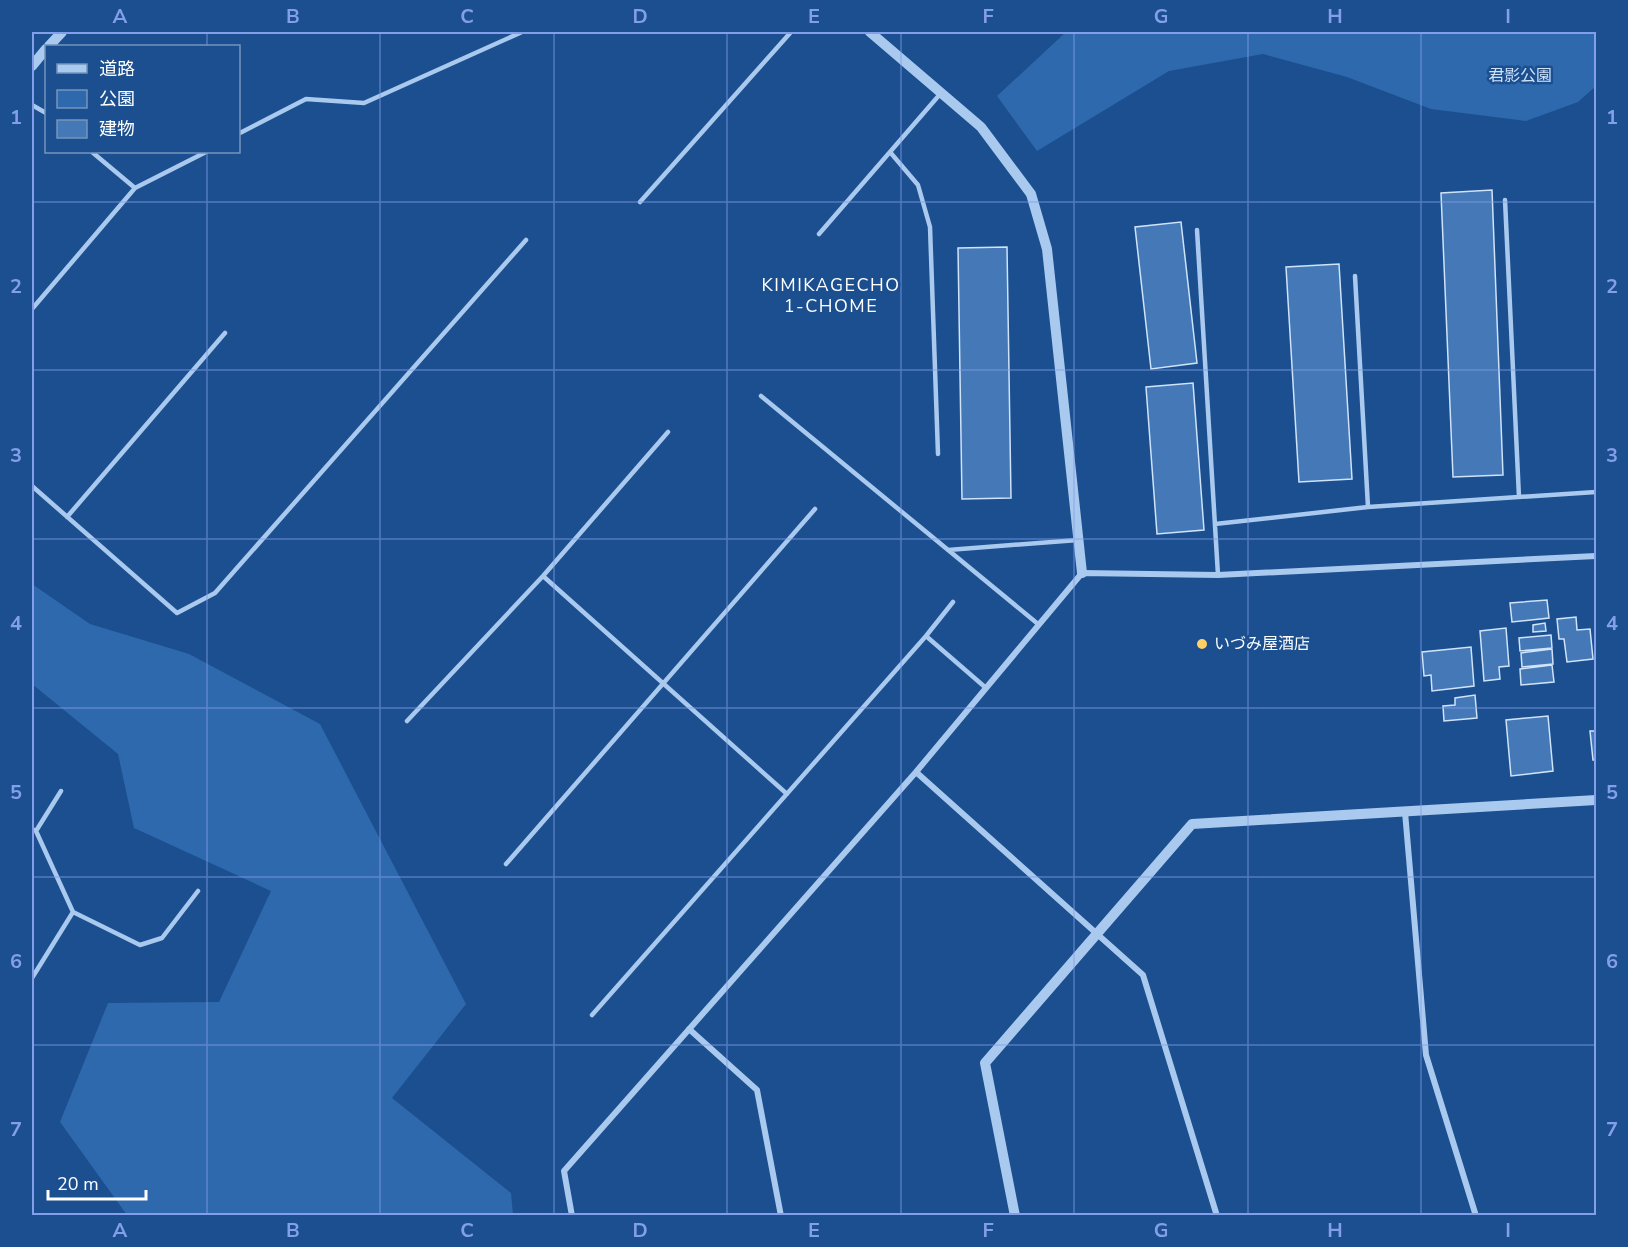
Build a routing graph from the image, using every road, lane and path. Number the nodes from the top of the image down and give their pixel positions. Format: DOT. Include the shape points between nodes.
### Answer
graph roads {
  1 [pos="62,32"];
  2 [pos="522,32"];
  3 [pos="791,32"];
  4 [pos="870,32"];
  5 [pos="51,45"];
  6 [pos="45,51"];
  7 [pos="32,66"];
  8 [pos="942,93"];
  9 [pos="240,133"];
  10 [pos="890,152"];
  11 [pos="93,153"];
  12 [pos="204,153"];
  13 [pos="135,188"];
  14 [pos="1505,200"];
  15 [pos="640,202"];
  16 [pos="1197,230"];
  17 [pos="819,234"];
  18 [pos="526,240"];
  19 [pos="1355,276"];
  20 [pos="32,309"];
  21 [pos="225,333"];
  22 [pos="760,396"];
  23 [pos="668,432"];
  24 [pos="938,454"];
  25 [pos="32,486"];
  26 [pos="1596,492"];
  27 [pos="1519,497"];
  28 [pos="1368,507"];
  29 [pos="815,509"];
  30 [pos="67,517"];
  31 [pos="1215,524"];
  32 [pos="1078,540"];
  33 [pos="948,550"];
  34 [pos="1596,556"];
  35 [pos="1082,573"];
  36 [pos="1218,575"];
  37 [pos="543,576"];
  38 [pos="953,602"];
  39 [pos="1038,624"];
  40 [pos="926,636"];
  41 [pos="662,683"];
  42 [pos="986,688"];
  43 [pos="407,721"];
  44 [pos="916,772"];
  45 [pos="61,791"];
  46 [pos="787,794"];
  47 [pos="1596,800"];
  48 [pos="1405,812"];
  49 [pos="34,830"];
  50 [pos="506,864"];
  51 [pos="198,891"];
  52 [pos="73,912"];
  53 [pos="1096,933"];
  54 [pos="32,978"];
  55 [pos="592,1015"];
  56 [pos="688,1029"];
  57 [pos="572,1215"];
  58 [pos="781,1215"];
  59 [pos="1015,1215"];
  60 [pos="1216,1215"];
  61 [pos="1476,1215"];
  1 -- 5 [label="street"];
  2 -- 9 [label="lane" via="364,104 306,99"];
  3 -- 15 [label="lane"];
  4 -- 8 [label="street"];
  6 -- 7 [label="street"];
  8 -- 10 [label="lane"];
  8 -- 32 [label="street" via="981,127 1031,194 1047,249"];
  10 -- 17 [label="lane"];
  10 -- 24 [label="lane" via="918,185 930,227"];
  11 -- 13 [label="lane"];
  12 -- 13 [label="lane"];
  13 -- 20 [label="lane"];
  14 -- 27 [label="lane"];
  16 -- 31 [label="lane"];
  18 -- 30 [label="lane" via="215,593 177,613"];
  19 -- 28 [label="lane"];
  21 -- 30 [label="lane"];
  22 -- 33 [label="lane"];
  23 -- 37 [label="lane"];
  25 -- 30 [label="lane"];
  26 -- 27 [label="lane"];
  27 -- 28 [label="lane"];
  28 -- 31 [label="lane"];
  29 -- 41 [label="lane"];
  31 -- 36 [label="lane"];
  32 -- 33 [label="lane"];
  32 -- 35 [label="street"];
  33 -- 39 [label="lane"];
  34 -- 36 [label="street"];
  35 -- 36 [label="street"];
  35 -- 39 [label="street"];
  37 -- 41 [label="lane"];
  37 -- 43 [label="lane"];
  38 -- 40 [label="lane"];
  39 -- 42 [label="street"];
  40 -- 42 [label="lane"];
  40 -- 46 [label="lane"];
  41 -- 46 [label="lane"];
  41 -- 50 [label="lane"];
  42 -- 44 [label="street"];
  44 -- 53 [label="street"];
  44 -- 56 [label="street"];
  45 -- 49 [label="lane"];
  46 -- 55 [label="lane"];
  47 -- 48 [label="street"];
  48 -- 53 [label="street" via="1192,824"];
  48 -- 61 [label="street" via="1426,1055"];
  49 -- 52 [label="lane"];
  51 -- 52 [label="lane" via="162,938 140,945"];
  52 -- 54 [label="lane"];
  53 -- 59 [label="street" via="986,1063"];
  53 -- 60 [label="street" via="1143,975"];
  56 -- 57 [label="street" via="564,1171"];
  56 -- 58 [label="street" via="757,1090"];
}
